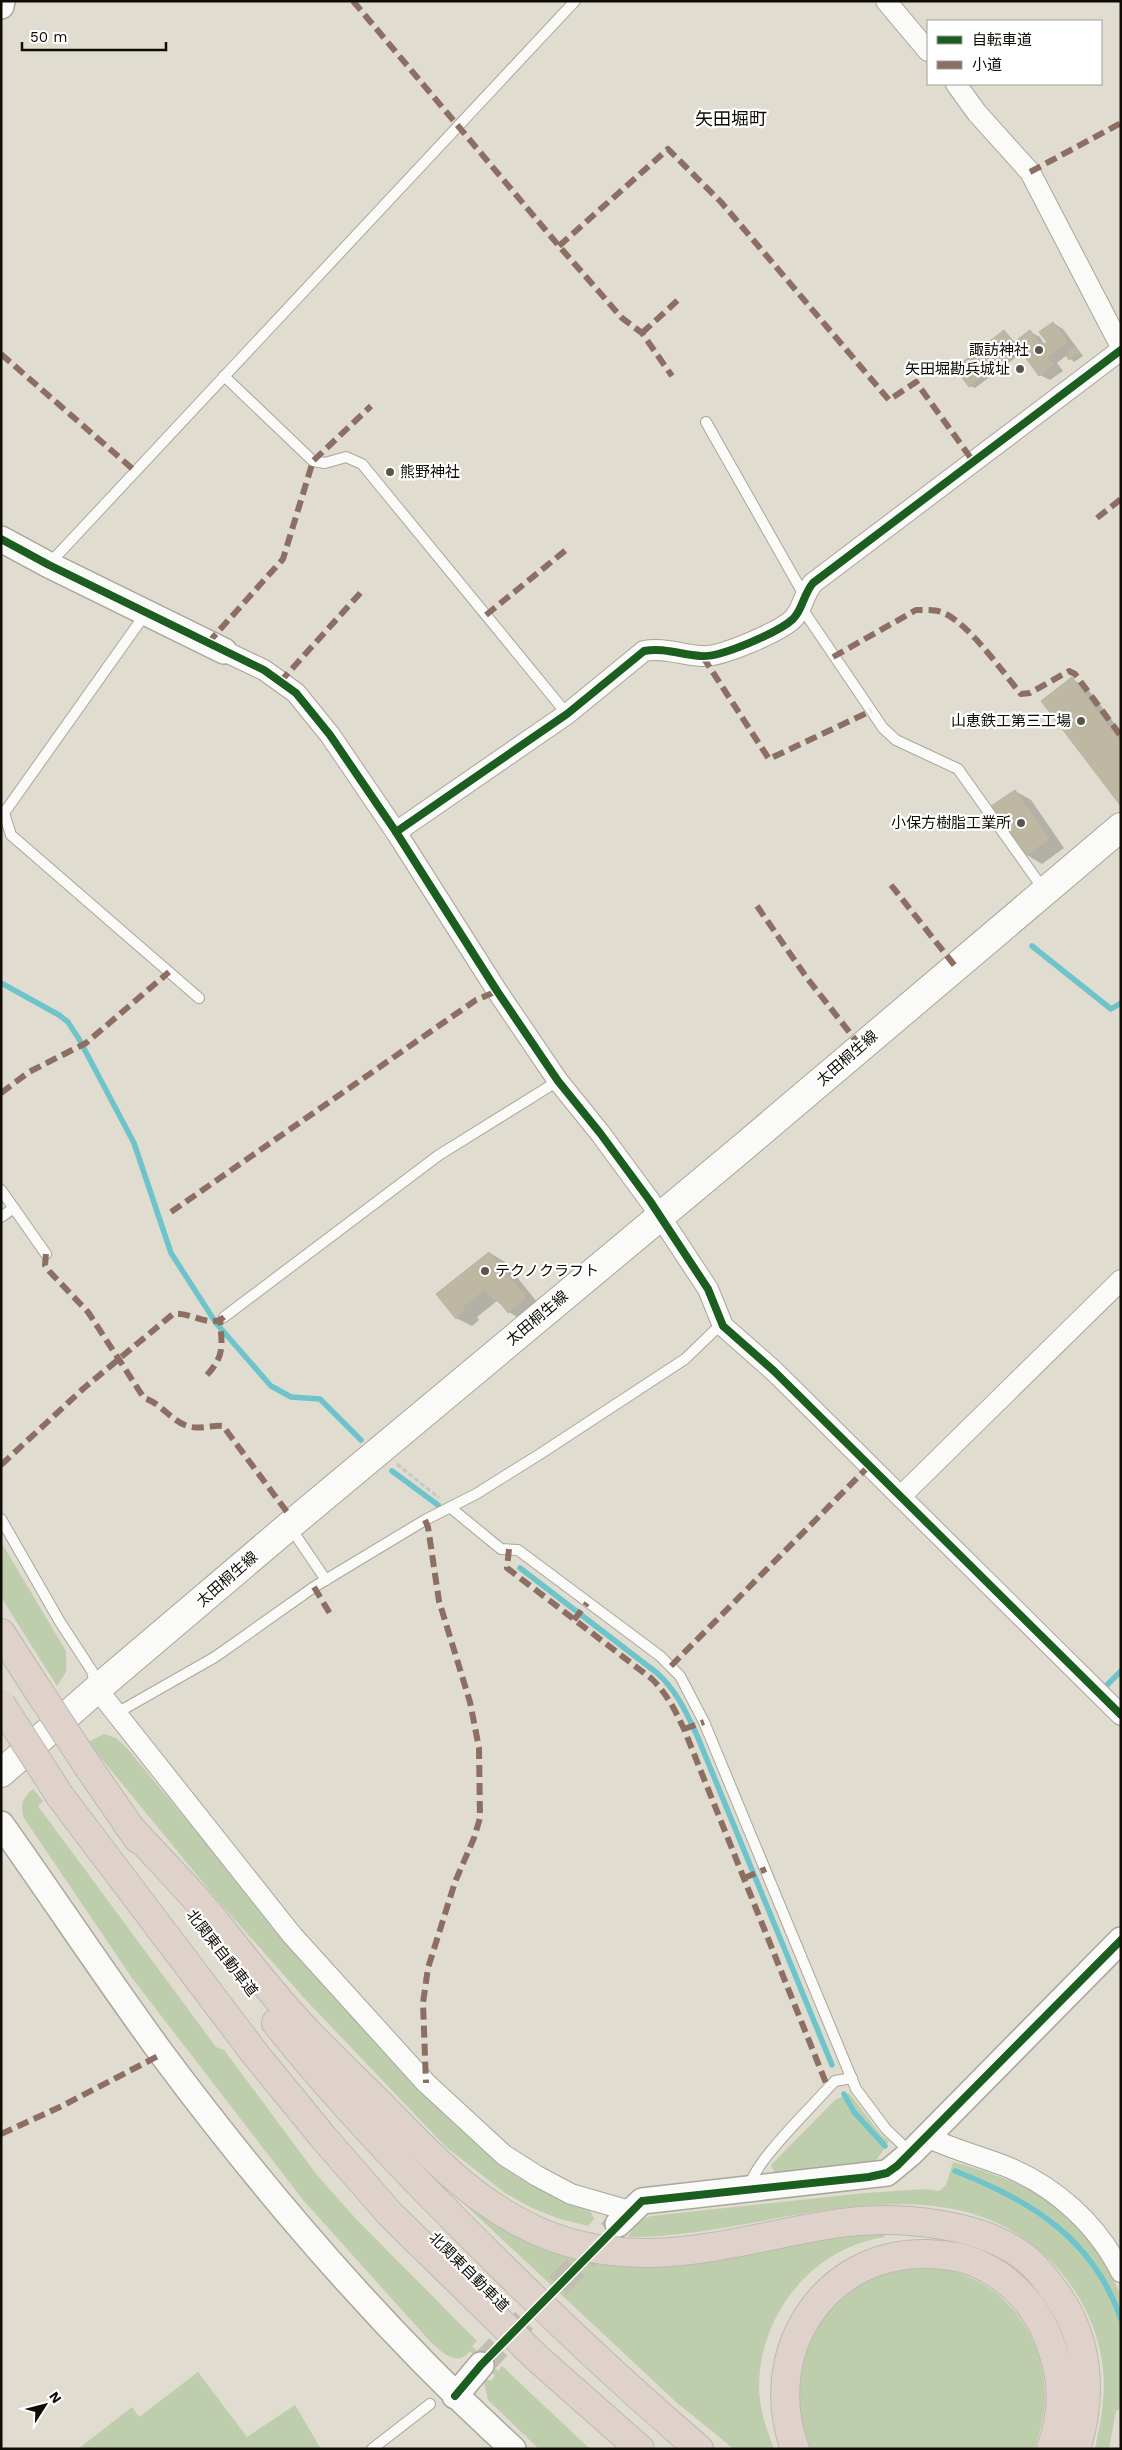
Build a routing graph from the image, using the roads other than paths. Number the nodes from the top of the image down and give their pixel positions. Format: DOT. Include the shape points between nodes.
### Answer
graph roads {
  1 [pos="2,1"];
  2 [pos="575,1"];
  3 [pos="886,1"];
  4 [pos="1,6"];
  5 [pos="927,51"];
  6 [pos="957,85"];
  7 [pos="1121,349"];
  8 [pos="224,376"];
  9 [pos="706,422"];
  10 [pos="1,540"];
  11 [pos="49,565"];
  12 [pos="802,601"];
  13 [pos="146,613"];
  14 [pos="224,650"];
  15 [pos="567,714"];
  16 [pos="1121,827"];
  17 [pos="396,832"];
  18 [pos="1045,891"];
  19 [pos="199,998"];
  20 [pos="558,1081"];
  21 [pos="1,1190"];
  22 [pos="14,1208"];
  23 [pos="1,1217"];
  24 [pos="660,1217"];
  25 [pos="46,1254"];
  26 [pos="1121,1280"];
  27 [pos="224,1317"];
  28 [pos="724,1326"];
  29 [pos="901,1496"];
  30 [pos="451,1508"];
  31 [pos="1,1519"];
  32 [pos="289,1526"];
  33 [pos="326,1580"];
  34 [pos="1,1633"];
  35 [pos="97,1689"];
  36 [pos="1,1704"];
  37 [pos="115,1714"];
  38 [pos="1121,1715"];
  39 [pos="1,1774"];
  40 [pos="1,1824"];
  41 [pos="127,1824"];
  42 [pos="1121,1940"];
  43 [pos="852,2078"];
  44 [pos="919,2145"];
  45 [pos="749,2189"];
  46 [pos="390,2214"];
  47 [pos="624,2217"];
  48 [pos="1121,2272"];
  49 [pos="481,2365"];
  50 [pos="455,2396"];
  51 [pos="430,2404"];
  52 [pos="372,2449"];
  53 [pos="513,2449"];
  54 [pos="613,2449"];
  55 [pos="640,2449"];
  56 [pos="699,2449"];
  57 [pos="795,2449"];
  58 [pos="1051,2449"];
  59 [pos="1076,2449"];
  1 -- 4 [label="street"];
  2 -- 8 [label="lane"];
  3 -- 5 [label="street"];
  6 -- 7 [label="street" via="977,113 1030,172"];
  7 -- 12 [label="street" via="813,583"];
  8 -- 11 [label="lane"];
  8 -- 15 [label="lane" via="312,461 325,463 346,456 362,464"];
  9 -- 12 [label="lane"];
  10 -- 11 [label="street"];
  11 -- 13 [label="street"];
  12 -- 15 [label="street" via="788,623 729,651 703,657 654,649 644,652"];
  12 -- 18 [label="lane" via="833,657 884,728 896,740 958,769"];
  13 -- 14 [label="street"];
  13 -- 19 [label="lane" via="4,813 11,835"];
  14 -- 17 [label="street" via="264,670 296,693 330,735"];
  15 -- 17 [label="street"];
  16 -- 18 [label="main road, 太田桐生線"];
  17 -- 20 [label="street"];
  18 -- 24 [label="main road, 太田桐生線"];
  20 -- 24 [label="street"];
  20 -- 27 [label="lane" via="439,1155"];
  21 -- 22 [label="lane"];
  22 -- 23 [label="lane"];
  22 -- 25 [label="lane"];
  24 -- 28 [label="street" via="708,1289"];
  24 -- 32 [label="main road, 太田桐生線"];
  26 -- 29 [label="street"];
  28 -- 29 [label="street"];
  28 -- 30 [label="lane" via="714,1331 685,1359"];
  29 -- 38 [label="street"];
  30 -- 33 [label="lane" via="425,1520"];
  30 -- 43 [label="lane" via="501,1549 518,1550 660,1656 680,1676 704,1722"];
  31 -- 35 [label="lane" via="92,1671"];
  32 -- 33 [label="lane"];
  32 -- 35 [label="main road, 太田桐生線"];
  33 -- 37 [label="lane" via="215,1657"];
  34 -- 41 [label="highway, 北関東自動車道, bridge"];
  35 -- 37 [label="street"];
  35 -- 39 [label="main road, 太田桐生線"];
  36 -- 46 [label="highway, 北関東自動車道, bridge" via="60,1796 256,2054"];
  37 -- 47 [label="street" via="292,1935 426,2082 504,2155 571,2194"];
  40 -- 50 [label="street" via="162,2054 258,2175 329,2260"];
  41 -- 56 [label="highway, 北関東自動車道" via="284,2034 364,2125 517,2284 623,2384"];
  41 -- 59 [label="highway" via="207,1911 307,2032 440,2165 484,2201 522,2224 553,2237 603,2251 652,2253 748,2242 842,2223 894,2220 950,2226 994,2240 1014,2251 1031,2263 1054,2290 1076,2328 1087,2378 1084,2420"];
  42 -- 44 [label="street"];
  43 -- 44 [label="lane" via="863,2100"];
  43 -- 45 [label="lane" via="835,2081 828,2088 761,2164 750,2180"];
  44 -- 45 [label="street" via="887,2173"];
  44 -- 48 [label="street" via="1029,2177 1062,2199 1090,2225"];
  45 -- 47 [label="street" via="642,2201"];
  46 -- 54 [label="highway" via="447,2286"];
  46 -- 55 [label="highway, 北関東自動車道" via="537,2358"];
  49 -- 50 [label="street"];
  50 -- 53 [label="street"];
  51 -- 52 [label="lane"];
  57 -- 58 [label="highway" via="784,2405 788,2361 806,2318 821,2297 848,2276 877,2261 919,2254 961,2257 980,2263 1012,2285 1042,2323 1060,2370 1061,2406"];
}
